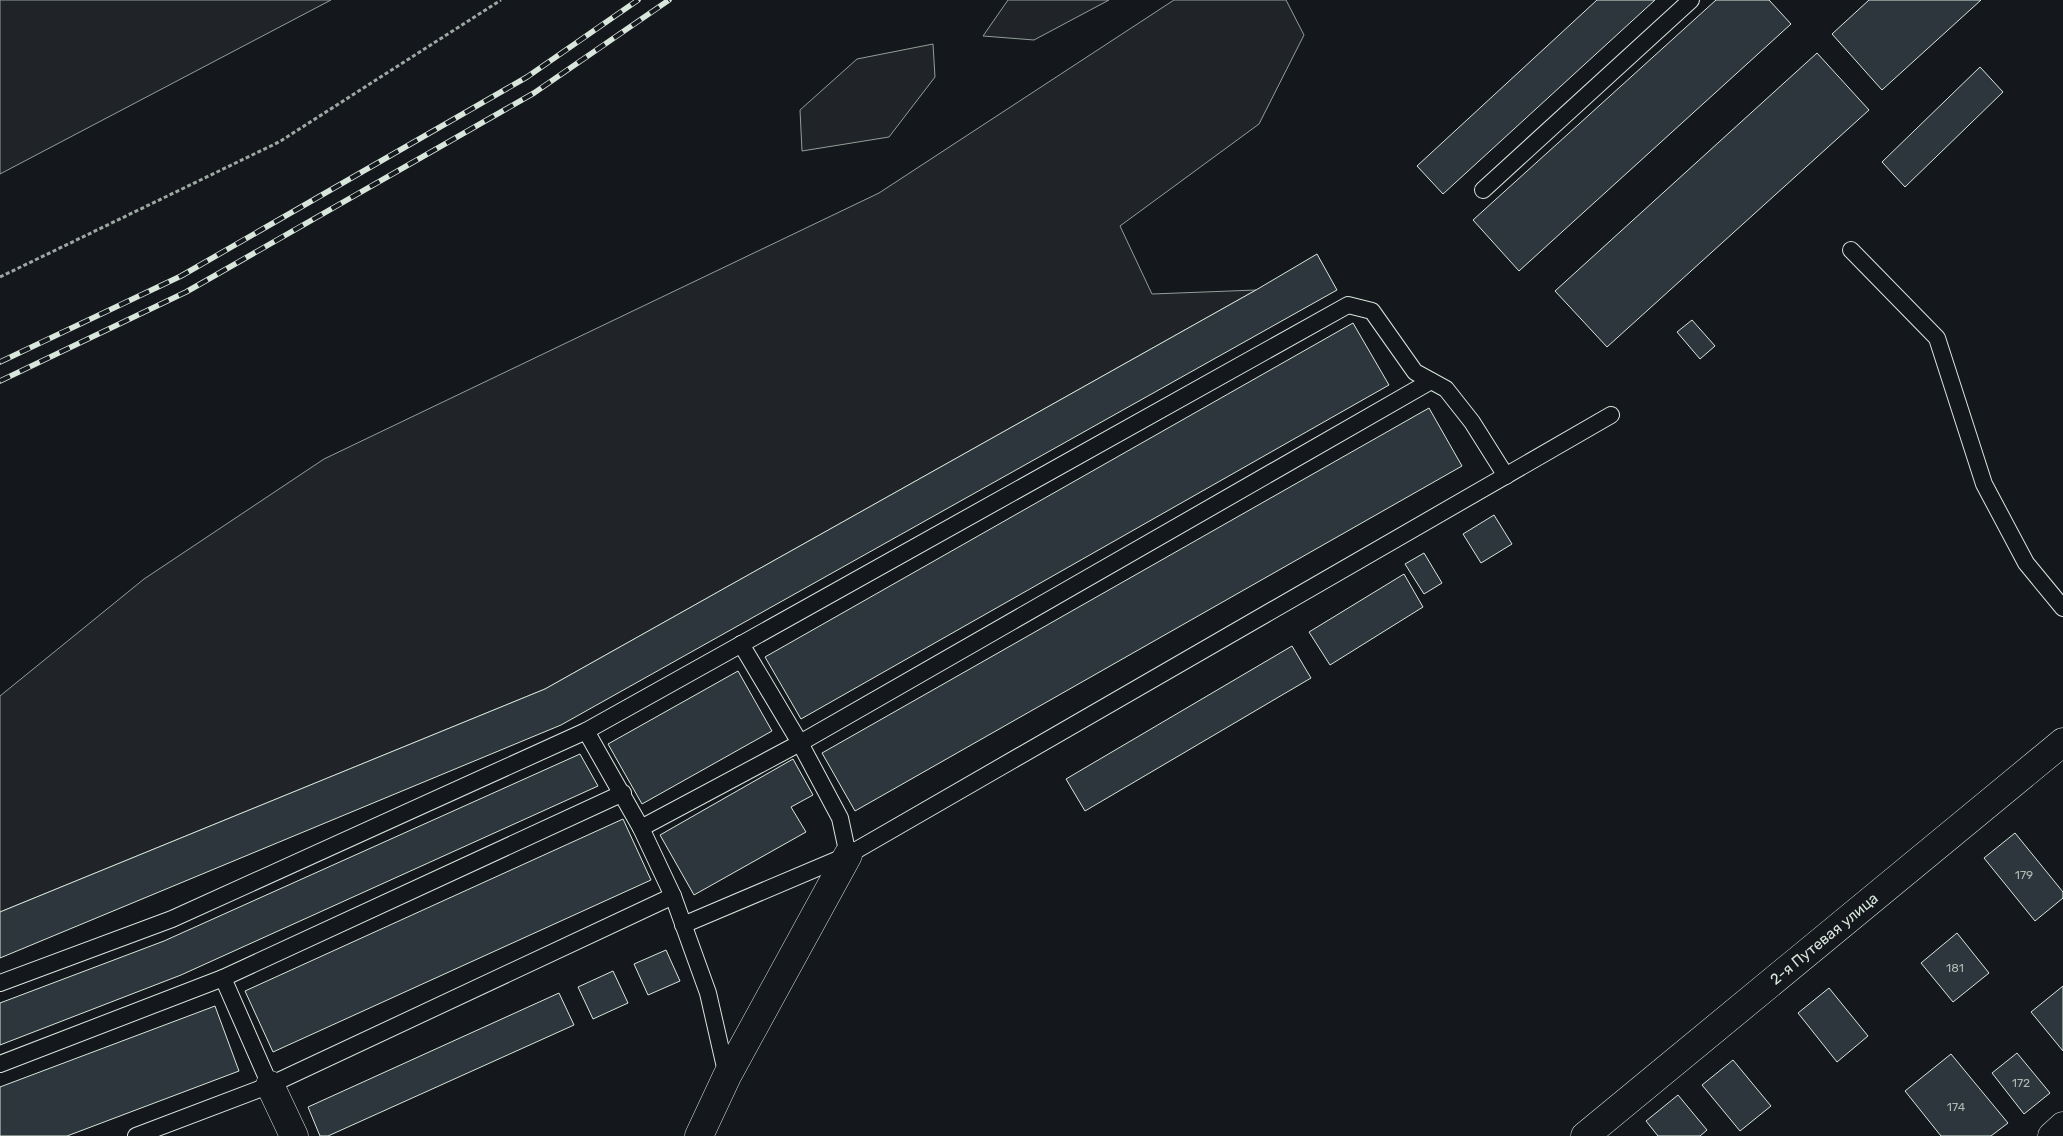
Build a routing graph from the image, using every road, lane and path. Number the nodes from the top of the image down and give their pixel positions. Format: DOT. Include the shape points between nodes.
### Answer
graph roads {
  1 [pos="501,0"];
  2 [pos="1691,0"];
  3 [pos="1483,190"];
  4 [pos="1851,250"];
  5 [pos="0,277"];
  6 [pos="1431,381"];
  7 [pos="1611,414"];
  8 [pos="1506,476"];
  9 [pos="2063,608"];
  10 [pos="741,644"];
  11 [pos="586,731"];
  12 [pos="2063,742"];
  13 [pos="800,743"];
  14 [pos="623,793"];
  15 [pos="642,828"];
  16 [pos="848,855"];
  17 [pos="673,896"];
  18 [pos="683,924"];
  19 [pos="223,978"];
  20 [pos="0,983"];
  21 [pos="0,1064"];
  22 [pos="727,1076"];
  23 [pos="270,1085"];
  24 [pos="2063,1126"];
  25 [pos="136,1136"];
  26 [pos="294,1136"];
  27 [pos="699,1136"];
  28 [pos="1585,1136"];
  29 [pos="2052,1136"];
  1 -- 5 [label="path" via="279,142"];
  2 -- 3 [label="lane"];
  4 -- 9 [label="lane" via="1937,338 1984,484 2026,564"];
  6 -- 8 [label="lane" via="1446,389 1472,422"];
  6 -- 10 [label="lane" via="1415,372 1372,311 1348,305"];
  6 -- 13 [label="lane"];
  7 -- 8 [label="lane"];
  8 -- 16 [label="lane"];
  10 -- 11 [label="lane"];
  10 -- 13 [label="lane"];
  11 -- 14 [label="lane"];
  11 -- 20 [label="lane" via="172,919"];
  12 -- 28 [label="street, 2-я Путевая улица"];
  13 -- 15 [label="lane"];
  13 -- 16 [label="lane" via="840,818"];
  14 -- 15 [label="lane"];
  14 -- 19 [label="lane"];
  15 -- 17 [label="lane"];
  16 -- 18 [label="lane"];
  16 -- 22 [label="street"];
  17 -- 18 [label="lane"];
  17 -- 23 [label="lane"];
  18 -- 22 [label="lane" via="708,993"];
  19 -- 21 [label="lane"];
  19 -- 23 [label="lane"];
  22 -- 27 [label="street"];
  23 -- 25 [label="lane"];
  23 -- 26 [label="street"];
  24 -- 29 [label="street"];
}
